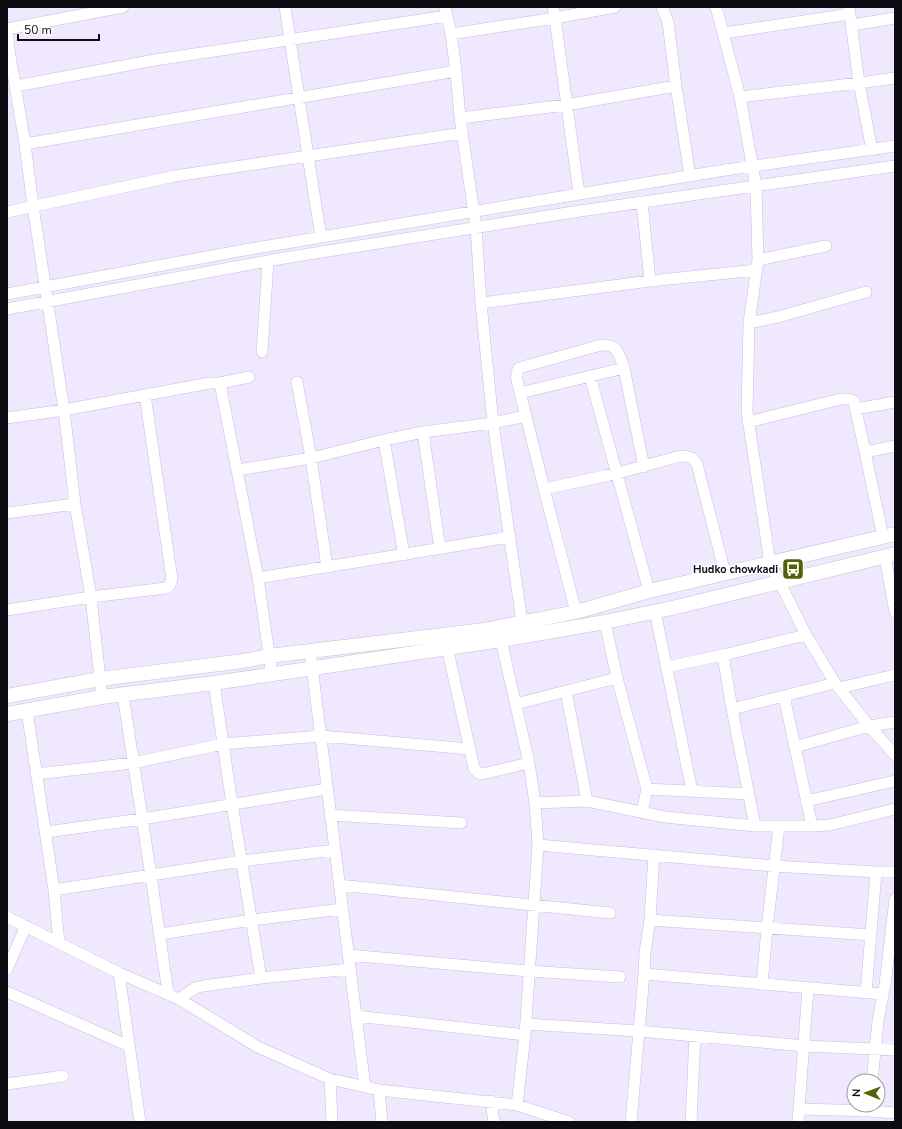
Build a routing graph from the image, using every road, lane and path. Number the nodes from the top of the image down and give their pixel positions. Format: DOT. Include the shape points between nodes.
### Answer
graph roads {
  1 [pos="123,7"];
  2 [pos="285,7"];
  3 [pos="615,7"];
  4 [pos="662,7"];
  5 [pos="716,7"];
  6 [pos="446,11"];
  7 [pos="554,12"];
  8 [pos="850,15"];
  9 [pos="895,18"];
  10 [pos="7,29"];
  11 [pos="724,33"];
  12 [pos="451,34"];
  13 [pos="290,40"];
  14 [pos="8,50"];
  15 [pos="456,71"];
  16 [pos="895,78"];
  17 [pos="859,83"];
  18 [pos="16,86"];
  19 [pos="676,86"];
  20 [pos="299,97"];
  21 [pos="740,97"];
  22 [pos="566,105"];
  23 [pos="460,118"];
  24 [pos="462,133"];
  25 [pos="25,144"];
  26 [pos="895,146"];
  27 [pos="872,150"];
  28 [pos="308,156"];
  29 [pos="895,166"];
  30 [pos="753,167"];
  31 [pos="690,176"];
  32 [pos="756,186"];
  33 [pos="579,194"];
  34 [pos="642,202"];
  35 [pos="33,206"];
  36 [pos="7,212"];
  37 [pos="473,212"];
  38 [pos="476,227"];
  39 [pos="320,237"];
  40 [pos="826,246"];
  41 [pos="268,261"];
  42 [pos="757,265"];
  43 [pos="650,281"];
  44 [pos="45,287"];
  45 [pos="866,292"];
  46 [pos="7,294"];
  47 [pos="47,301"];
  48 [pos="481,303"];
  49 [pos="7,310"];
  50 [pos="749,323"];
  51 [pos="262,352"];
  52 [pos="624,368"];
  53 [pos="590,376"];
  54 [pos="249,377"];
  55 [pos="297,382"];
  56 [pos="220,383"];
  57 [pos="520,393"];
  58 [pos="144,395"];
  59 [pos="895,402"];
  60 [pos="856,409"];
  61 [pos="64,410"];
  62 [pos="526,416"];
  63 [pos="7,418"];
  64 [pos="748,422"];
  65 [pos="493,423"];
  66 [pos="423,432"];
  67 [pos="384,440"];
  68 [pos="895,446"];
  69 [pos="865,452"];
  70 [pos="311,458"];
  71 [pos="644,467"];
  72 [pos="238,470"];
  73 [pos="618,474"];
  74 [pos="544,489"];
  75 [pos="75,504"];
  76 [pos="7,513"];
  77 [pos="889,535"];
  78 [pos="510,538"];
  79 [pos="440,549"];
  80 [pos="404,555"];
  81 [pos="890,555"];
  82 [pos="770,563"];
  83 [pos="327,567"];
  84 [pos="726,573"];
  85 [pos="258,578"];
  86 [pos="778,582"];
  87 [pos="649,591"];
  88 [pos="91,597"];
  89 [pos="894,606"];
  90 [pos="7,610"];
  91 [pos="655,611"];
  92 [pos="576,612"];
  93 [pos="522,622"];
  94 [pos="605,622"];
  95 [pos="806,635"];
  96 [pos="501,640"];
  97 [pos="447,647"];
  98 [pos="310,651"];
  99 [pos="723,655"];
  100 [pos="269,656"];
  101 [pos="666,667"];
  102 [pos="312,668"];
  103 [pos="272,675"];
  104 [pos="895,675"];
  105 [pos="617,678"];
  106 [pos="100,679"];
  107 [pos="214,683"];
  108 [pos="837,686"];
  109 [pos="566,691"];
  110 [pos="123,695"];
  111 [pos="7,696"];
  112 [pos="784,696"];
  113 [pos="102,697"];
  114 [pos="516,704"];
  115 [pos="732,709"];
  116 [pos="27,710"];
  117 [pos="7,714"];
  118 [pos="895,722"];
  119 [pos="869,726"];
  120 [pos="321,736"];
  121 [pos="223,744"];
  122 [pos="795,747"];
  123 [pos="470,749"];
  124 [pos="895,755"];
  125 [pos="133,763"];
  126 [pos="529,763"];
  127 [pos="36,774"];
  128 [pos="895,780"];
  129 [pos="327,789"];
  130 [pos="647,789"];
  131 [pos="692,791"];
  132 [pos="749,794"];
  133 [pos="587,801"];
  134 [pos="806,801"];
  135 [pos="535,803"];
  136 [pos="232,804"];
  137 [pos="895,809"];
  138 [pos="642,812"];
  139 [pos="330,815"];
  140 [pos="142,819"];
  141 [pos="461,823"];
  142 [pos="755,826"];
  143 [pos="779,826"];
  144 [pos="812,826"];
  145 [pos="46,832"];
  146 [pos="538,845"];
  147 [pos="335,850"];
  148 [pos="654,855"];
  149 [pos="242,862"];
  150 [pos="774,866"];
  151 [pos="876,872"];
  152 [pos="895,872"];
  153 [pos="151,876"];
  154 [pos="339,885"];
  155 [pos="54,890"];
  156 [pos="895,899"];
  157 [pos="534,905"];
  158 [pos="342,909"];
  159 [pos="610,913"];
  160 [pos="7,917"];
  161 [pos="252,920"];
  162 [pos="650,920"];
  163 [pos="26,926"];
  164 [pos="767,928"];
  165 [pos="893,931"];
  166 [pos="160,934"];
  167 [pos="871,935"];
  168 [pos="59,943"];
  169 [pos="348,955"];
  170 [pos="350,969"];
  171 [pos="7,970"];
  172 [pos="528,971"];
  173 [pos="119,973"];
  174 [pos="644,974"];
  175 [pos="620,977"];
  176 [pos="261,978"];
  177 [pos="762,985"];
  178 [pos="808,988"];
  179 [pos="7,992"];
  180 [pos="168,993"];
  181 [pos="866,993"];
  182 [pos="883,994"];
  183 [pos="179,999"];
  184 [pos="356,1016"];
  185 [pos="525,1029"];
  186 [pos="639,1031"];
  187 [pos="695,1036"];
  188 [pos="129,1046"];
  189 [pos="805,1046"];
  190 [pos="875,1049"];
  191 [pos="895,1050"];
  192 [pos="873,1073"];
  193 [pos="64,1076"];
  194 [pos="330,1079"];
  195 [pos="7,1084"];
  196 [pos="365,1087"];
  197 [pos="379,1090"];
  198 [pos="491,1101"];
  199 [pos="517,1105"];
  200 [pos="846,1108"];
  201 [pos="800,1109"];
  202 [pos="140,1122"];
  203 [pos="332,1122"];
  204 [pos="382,1122"];
  205 [pos="494,1122"];
  206 [pos="569,1122"];
  207 [pos="631,1122"];
  208 [pos="691,1122"];
  209 [pos="798,1122"];
  1 -- 10 [label="street"];
  2 -- 13 [label="street"];
  3 -- 7 [label="street"];
  4 -- 19 [label="street" via="668,22"];
  5 -- 11 [label="street"];
  6 -- 12 [label="street"];
  6 -- 13 [label="street"];
  7 -- 12 [label="street"];
  7 -- 22 [label="street"];
  8 -- 9 [label="street"];
  8 -- 11 [label="street"];
  8 -- 17 [label="street"];
  10 -- 14 [label="street"];
  11 -- 21 [label="street"];
  12 -- 15 [label="street"];
  13 -- 18 [label="street" via="155,60"];
  13 -- 20 [label="street"];
  14 -- 18 [label="street"];
  15 -- 20 [label="street"];
  15 -- 23 [label="street"];
  16 -- 17 [label="street"];
  17 -- 21 [label="street"];
  17 -- 27 [label="street"];
  18 -- 25 [label="street"];
  19 -- 22 [label="street"];
  19 -- 31 [label="street"];
  20 -- 25 [label="street"];
  20 -- 28 [label="street"];
  21 -- 30 [label="street"];
  22 -- 23 [label="street"];
  22 -- 33 [label="street"];
  23 -- 24 [label="street"];
  24 -- 28 [label="street"];
  24 -- 37 [label="street"];
  25 -- 35 [label="street"];
  26 -- 27 [label="street"];
  27 -- 30 [label="street"];
  28 -- 35 [label="street" via="175,176"];
  28 -- 39 [label="street"];
  29 -- 32 [label="street"];
  30 -- 31 [label="street"];
  30 -- 32 [label="street"];
  31 -- 33 [label="street"];
  32 -- 34 [label="street"];
  32 -- 42 [label="street"];
  33 -- 37 [label="street"];
  34 -- 38 [label="street"];
  34 -- 43 [label="street"];
  35 -- 36 [label="street"];
  35 -- 44 [label="street"];
  37 -- 38 [label="street"];
  37 -- 39 [label="street"];
  38 -- 41 [label="street"];
  38 -- 48 [label="street"];
  39 -- 44 [label="street"];
  40 -- 42 [label="street"];
  41 -- 47 [label="street"];
  41 -- 51 [label="street"];
  42 -- 43 [label="street"];
  42 -- 50 [label="street"];
  43 -- 48 [label="street"];
  44 -- 46 [label="street"];
  44 -- 47 [label="street"];
  45 -- 50 [label="street"];
  47 -- 49 [label="street"];
  47 -- 61 [label="street"];
  48 -- 65 [label="street"];
  50 -- 64 [label="street"];
  52 -- 53 [label="street"];
  52 -- 57 [label="street" via="618,351 608,344 601,345 519,368 516,371 516,378"];
  52 -- 71 [label="street"];
  53 -- 57 [label="street"];
  53 -- 73 [label="street"];
  54 -- 56 [label="street"];
  55 -- 70 [label="street"];
  56 -- 58 [label="street"];
  56 -- 72 [label="street"];
  57 -- 62 [label="street"];
  58 -- 61 [label="street"];
  58 -- 88 [label="street" via="172,579 166,588"];
  59 -- 60 [label="street"];
  60 -- 64 [label="street" via="854,401 841,399"];
  60 -- 69 [label="street"];
  61 -- 63 [label="street"];
  61 -- 75 [label="street"];
  62 -- 65 [label="street"];
  62 -- 74 [label="street"];
  64 -- 82 [label="street"];
  65 -- 66 [label="street"];
  65 -- 78 [label="street"];
  66 -- 67 [label="street"];
  66 -- 79 [label="street"];
  67 -- 70 [label="street"];
  67 -- 80 [label="street"];
  68 -- 69 [label="street"];
  69 -- 77 [label="street"];
  70 -- 72 [label="street"];
  70 -- 83 [label="street"];
  71 -- 73 [label="street"];
  71 -- 84 [label="street" via="677,457 692,458 697,464"];
  72 -- 85 [label="street"];
  73 -- 74 [label="street"];
  73 -- 87 [label="street"];
  74 -- 92 [label="street"];
  75 -- 76 [label="street"];
  75 -- 88 [label="street"];
  77 -- 82 [label="main road"];
  78 -- 79 [label="street"];
  78 -- 93 [label="street"];
  79 -- 80 [label="street"];
  80 -- 83 [label="street"];
  81 -- 86 [label="main road"];
  81 -- 89 [label="street"];
  82 -- 84 [label="main road"];
  82 -- 86 [label="street"];
  83 -- 85 [label="street"];
  84 -- 87 [label="main road"];
  85 -- 100 [label="street"];
  86 -- 91 [label="main road"];
  86 -- 95 [label="street"];
  87 -- 92 [label="main road"];
  88 -- 90 [label="street"];
  88 -- 106 [label="street"];
  91 -- 94 [label="main road"];
  91 -- 101 [label="street"];
  92 -- 93 [label="main road"];
  93 -- 98 [label="main road" via="484,630"];
  94 -- 96 [label="main road"];
  94 -- 105 [label="street"];
  95 -- 99 [label="street"];
  95 -- 108 [label="street"];
  96 -- 97 [label="main road"];
  96 -- 114 [label="street"];
  97 -- 102 [label="main road"];
  97 -- 123 [label="street"];
  98 -- 100 [label="main road"];
  98 -- 102 [label="street"];
  99 -- 101 [label="street"];
  99 -- 115 [label="street"];
  100 -- 103 [label="street"];
  100 -- 106 [label="main road"];
  101 -- 131 [label="street"];
  102 -- 103 [label="main road"];
  102 -- 120 [label="street"];
  103 -- 107 [label="main road"];
  104 -- 108 [label="street"];
  105 -- 109 [label="street"];
  105 -- 130 [label="street"];
  106 -- 111 [label="main road"];
  106 -- 113 [label="street"];
  107 -- 110 [label="main road"];
  107 -- 121 [label="street"];
  108 -- 112 [label="street"];
  108 -- 119 [label="street"];
  109 -- 114 [label="street"];
  109 -- 133 [label="street"];
  110 -- 113 [label="main road"];
  110 -- 125 [label="street"];
  112 -- 115 [label="street"];
  112 -- 122 [label="street"];
  113 -- 116 [label="main road"];
  114 -- 126 [label="street"];
  115 -- 132 [label="street"];
  116 -- 117 [label="main road"];
  116 -- 127 [label="street"];
  118 -- 119 [label="street"];
  119 -- 122 [label="street"];
  119 -- 124 [label="street"];
  120 -- 121 [label="street"];
  120 -- 123 [label="street"];
  120 -- 129 [label="street"];
  121 -- 125 [label="street"];
  121 -- 136 [label="street"];
  122 -- 134 [label="street"];
  123 -- 126 [label="street" via="474,768 482,774"];
  125 -- 127 [label="street"];
  125 -- 140 [label="street"];
  126 -- 135 [label="street"];
  127 -- 145 [label="street"];
  128 -- 134 [label="street"];
  129 -- 136 [label="street"];
  129 -- 139 [label="street"];
  130 -- 131 [label="street"];
  130 -- 138 [label="street"];
  131 -- 132 [label="street"];
  132 -- 142 [label="street"];
  133 -- 135 [label="street"];
  133 -- 138 [label="street"];
  134 -- 144 [label="street"];
  135 -- 146 [label="street"];
  136 -- 140 [label="street"];
  136 -- 149 [label="street"];
  137 -- 144 [label="street" via="830,825"];
  138 -- 142 [label="street" via="665,817"];
  139 -- 141 [label="street"];
  139 -- 147 [label="street"];
  140 -- 145 [label="street"];
  140 -- 153 [label="street"];
  142 -- 143 [label="street"];
  143 -- 144 [label="street"];
  143 -- 150 [label="street"];
  145 -- 155 [label="street"];
  146 -- 148 [label="street"];
  146 -- 157 [label="street"];
  147 -- 149 [label="street"];
  147 -- 154 [label="street"];
  148 -- 150 [label="street"];
  148 -- 162 [label="street"];
  149 -- 153 [label="street"];
  149 -- 161 [label="street"];
  150 -- 151 [label="street"];
  150 -- 164 [label="street"];
  151 -- 152 [label="street"];
  151 -- 167 [label="street"];
  153 -- 155 [label="street"];
  153 -- 166 [label="street"];
  154 -- 157 [label="street"];
  154 -- 158 [label="street"];
  155 -- 168 [label="street"];
  156 -- 165 [label="street"];
  157 -- 159 [label="street"];
  157 -- 172 [label="street"];
  158 -- 161 [label="street"];
  158 -- 169 [label="street"];
  160 -- 163 [label="street"];
  161 -- 166 [label="street"];
  161 -- 176 [label="street"];
  162 -- 164 [label="street"];
  162 -- 174 [label="street"];
  163 -- 168 [label="street"];
  163 -- 171 [label="street"];
  164 -- 167 [label="street"];
  164 -- 177 [label="street"];
  165 -- 182 [label="street"];
  166 -- 180 [label="street"];
  167 -- 181 [label="street"];
  168 -- 173 [label="street"];
  169 -- 170 [label="street"];
  169 -- 172 [label="street"];
  170 -- 176 [label="street"];
  170 -- 184 [label="street"];
  172 -- 175 [label="street"];
  172 -- 185 [label="street"];
  173 -- 180 [label="street"];
  173 -- 188 [label="street"];
  174 -- 177 [label="street"];
  174 -- 186 [label="street"];
  176 -- 183 [label="street" via="195,988"];
  177 -- 178 [label="street"];
  178 -- 181 [label="street"];
  178 -- 189 [label="street"];
  179 -- 188 [label="street"];
  180 -- 183 [label="street"];
  181 -- 182 [label="street"];
  182 -- 190 [label="street"];
  183 -- 194 [label="street" via="258,1047"];
  184 -- 185 [label="street"];
  184 -- 196 [label="street"];
  185 -- 186 [label="street"];
  185 -- 199 [label="street"];
  186 -- 187 [label="street"];
  186 -- 207 [label="street"];
  187 -- 189 [label="street"];
  187 -- 208 [label="street"];
  188 -- 202 [label="street"];
  189 -- 190 [label="street"];
  189 -- 201 [label="street"];
  190 -- 191 [label="street"];
  190 -- 192 [label="street"];
  193 -- 195 [label="street"];
  194 -- 196 [label="street"];
  194 -- 203 [label="street"];
  196 -- 197 [label="street"];
  197 -- 198 [label="street"];
  197 -- 204 [label="street"];
  198 -- 199 [label="street"];
  198 -- 205 [label="street"];
  199 -- 206 [label="street"];
  200 -- 201 [label="street"];
  201 -- 209 [label="street"];
}
